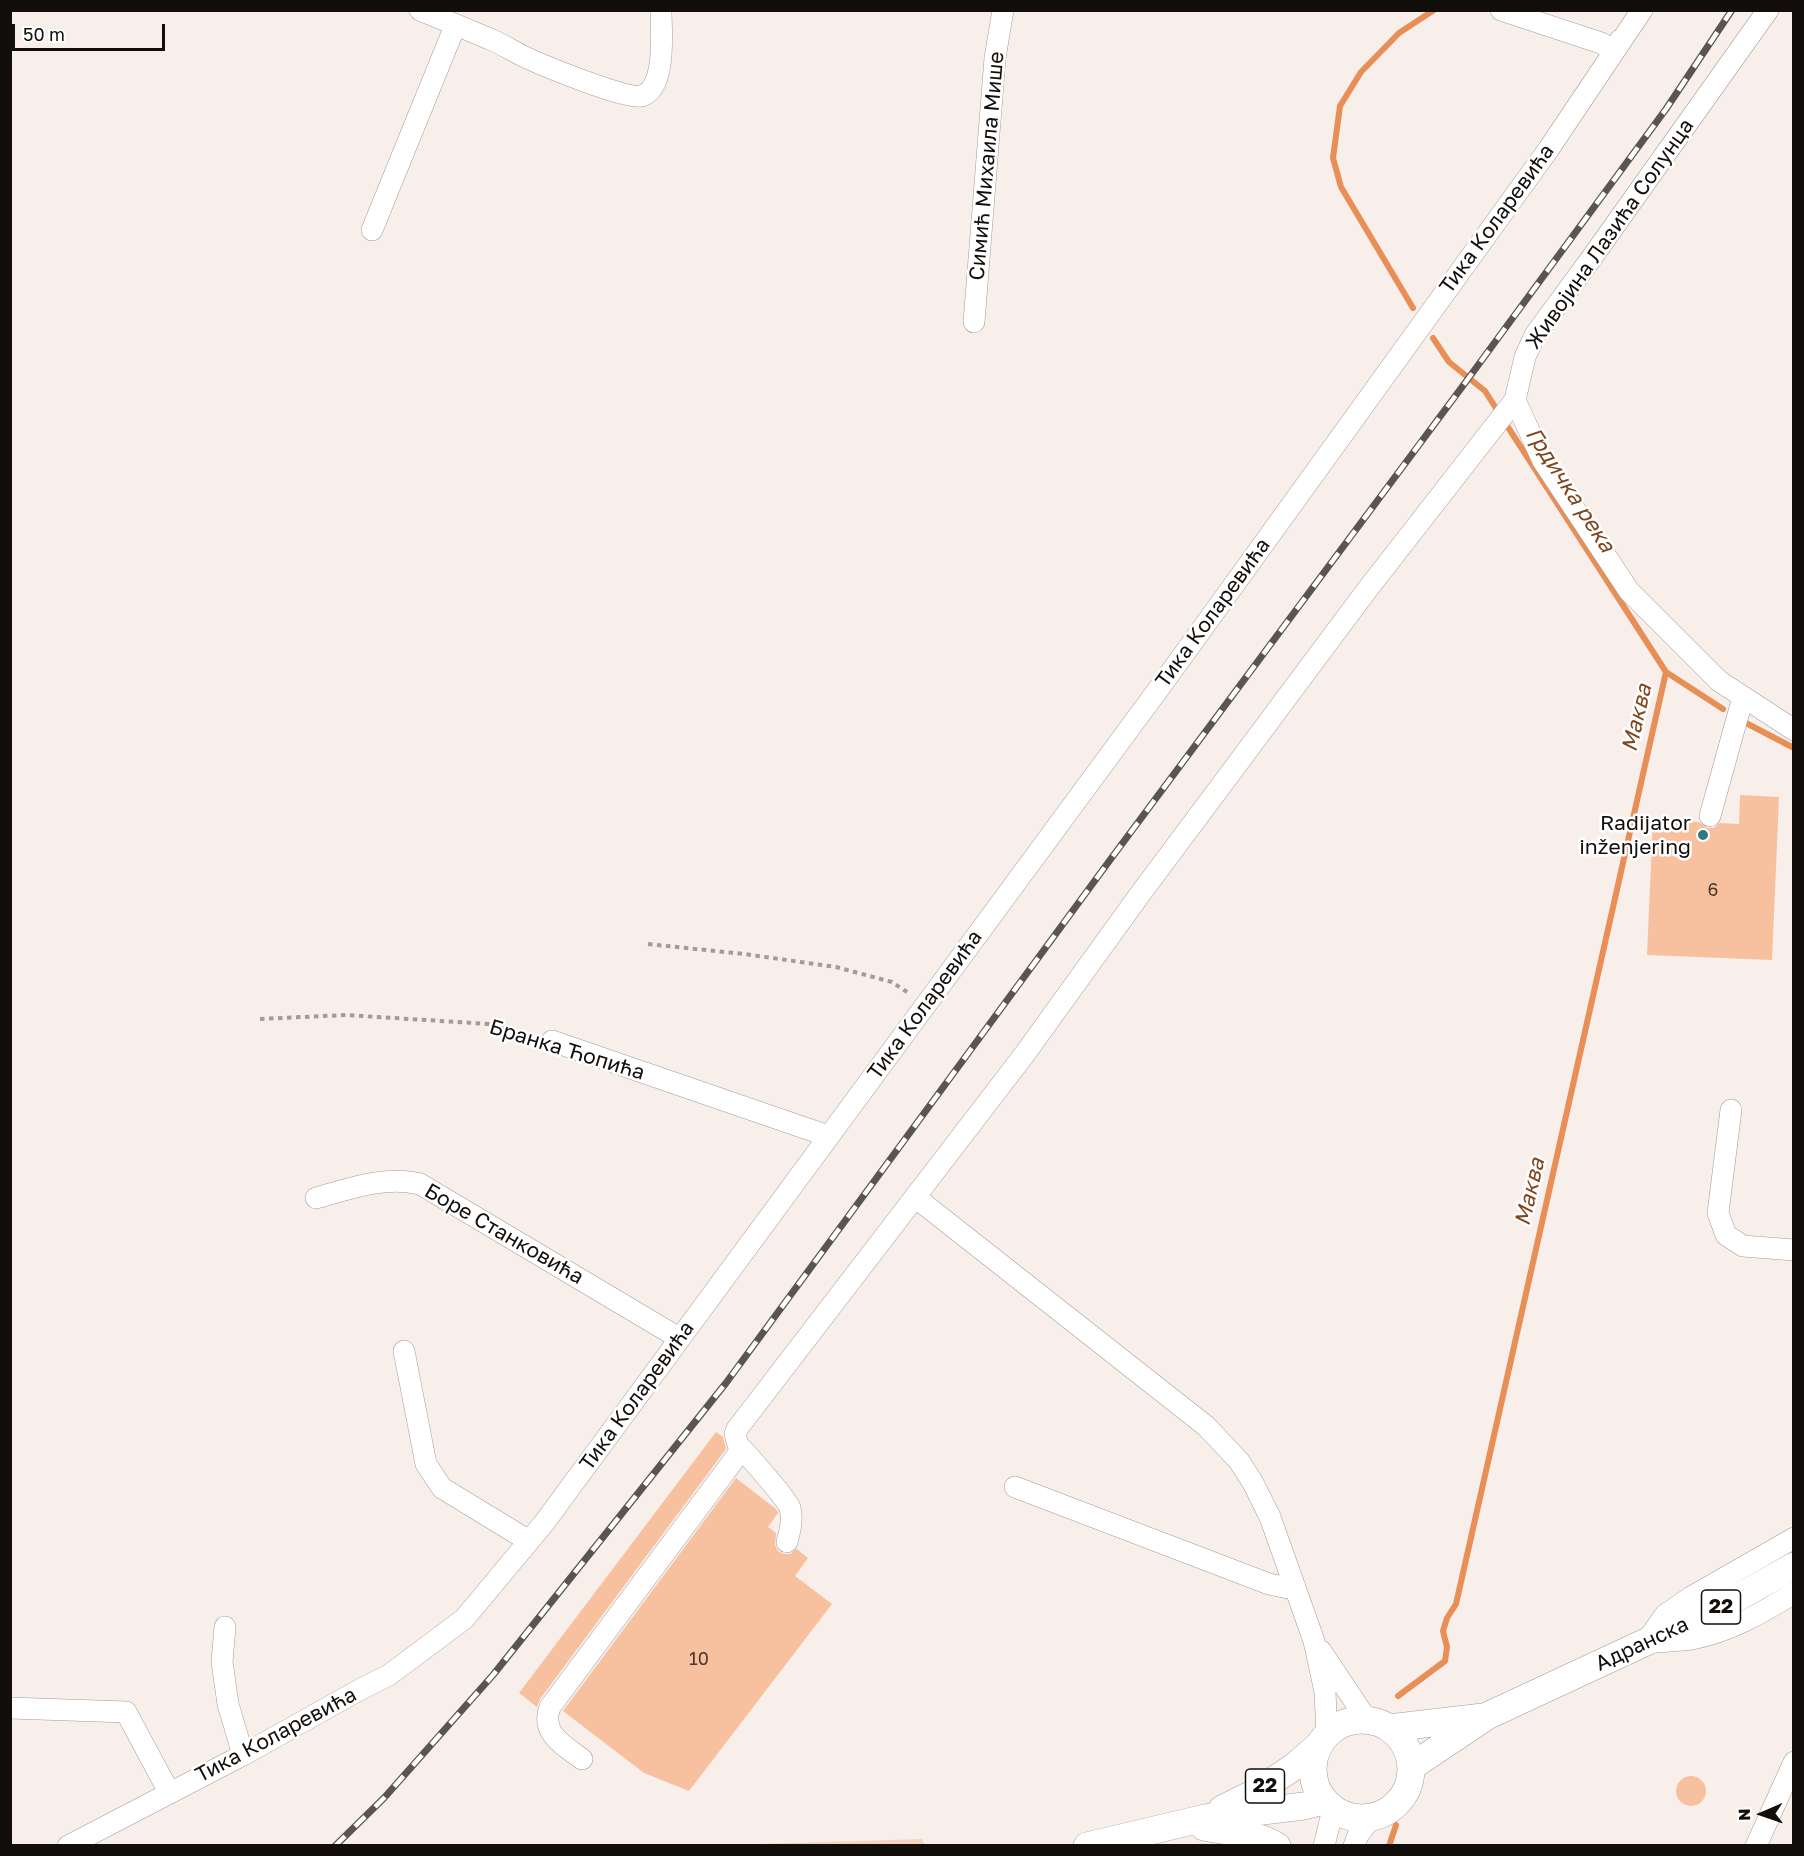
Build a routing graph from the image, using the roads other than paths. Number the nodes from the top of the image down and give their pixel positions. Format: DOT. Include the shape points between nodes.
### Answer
graph roads {
  1 [pos="420,10"];
  2 [pos="661,10"];
  3 [pos="1003,10"];
  4 [pos="1502,10"];
  5 [pos="1635,10"];
  6 [pos="1642,10"];
  7 [pos="1768,10"];
  8 [pos="454,26"];
  9 [pos="1614,51"];
  10 [pos="372,230"];
  11 [pos="974,322"];
  12 [pos="1512,404"];
  13 [pos="1743,697"];
  14 [pos="1794,730"];
  15 [pos="1710,816"];
  16 [pos="552,1041"];
  17 [pos="1731,1110"];
  18 [pos="828,1136"];
  19 [pos="915,1197"];
  20 [pos="316,1198"];
  21 [pos="1794,1250"];
  22 [pos="679,1338"];
  23 [pos="404,1351"];
  24 [pos="739,1439"];
  25 [pos="1015,1487"];
  26 [pos="1794,1538"];
  27 [pos="529,1540"];
  28 [pos="787,1542"];
  29 [pos="1794,1566"];
  30 [pos="1295,1587"];
  31 [pos="1794,1593"];
  32 [pos="225,1627"];
  33 [pos="1314,1641"];
  34 [pos="1645,1643"];
  35 [pos="10,1708"];
  36 [pos="1487,1716"];
  37 [pos="1378,1724"];
  38 [pos="1323,1739"];
  39 [pos="243,1755"];
  40 [pos="582,1759"];
  41 [pos="1794,1762"];
  42 [pos="1411,1767"];
  43 [pos="169,1792"];
  44 [pos="1329,1805"];
  45 [pos="1372,1817"];
  46 [pos="1193,1820"];
  47 [pos="68,1845"];
  48 [pos="1087,1845"];
  49 [pos="1278,1845"];
  50 [pos="1324,1845"];
  51 [pos="1354,1845"];
  52 [pos="1756,1845"];
  1 -- 8 [label="street"];
  2 -- 8 [label="street" via="658,77 650,91 632,97"];
  3 -- 11 [label="street, Симић Михаила Мише" via="995,58"];
  4 -- 9 [label="street" via="1601,43"];
  5 -- 9 [label="street"];
  6 -- 9 [label="street, Тика Коларевића"];
  7 -- 12 [label="street, Живојина Лазића Солунца" via="1535,335"];
  8 -- 10 [label="street"];
  9 -- 18 [label="street, Тика Коларевића" via="1548,150 1178,662"];
  12 -- 13 [label="street" via="1543,462 1629,591 1719,681"];
  12 -- 19 [label="street" via="1367,590"];
  13 -- 14 [label="street"];
  13 -- 15 [label="street"];
  16 -- 18 [label="street, Бранка Ћопића"];
  17 -- 21 [label="street" via="1718,1213 1726,1235 1743,1246"];
  18 -- 22 [label="street, Тика Коларевића"];
  19 -- 24 [label="street"];
  19 -- 30 [label="street" via="1206,1426 1239,1461 1253,1483 1270,1517"];
  20 -- 22 [label="street, Боре Станковића" via="366,1184 420,1184"];
  22 -- 27 [label="street, Тика Коларевића"];
  23 -- 27 [label="street" via="426,1464 442,1488"];
  24 -- 28 [label="street" via="787,1502 791,1514"];
  24 -- 40 [label="street" via="550,1707 547,1721 553,1736"];
  25 -- 30 [label="street" via="1269,1584"];
  26 -- 34 [label="street" via="1665,1615"];
  27 -- 39 [label="street, Тика Коларевића" via="464,1619 389,1675"];
  29 -- 34 [label="main road, Адранска / 22"];
  30 -- 33 [label="street"];
  31 -- 34 [label="street" via="1726,1630 1691,1639"];
  32 -- 39 [label="street" via="222,1662 228,1704"];
  33 -- 37 [label="street"];
  33 -- 38 [label="street" via="1324,1692"];
  34 -- 36 [label="main road, Адранска / 22"];
  35 -- 43 [label="street" via="126,1712"];
  36 -- 37 [label="main road, Адранска / 22"];
  36 -- 42 [label="main road, Адранска / 22"];
  37 -- 38 [label="main road, 22" via="1353,1720 1339,1725"];
  37 -- 42 [label="main road" via="1401,1738"];
  38 -- 44 [label="main road, 22" via="1313,1759 1312,1774 1316,1788"];
  38 -- 46 [label="main road, 22" via="1295,1766 1256,1792"];
  39 -- 43 [label="street, Тика Коларевића"];
  41 -- 52 [label="street"];
  42 -- 45 [label="main road" via="1404,1795 1390,1809"];
  43 -- 47 [label="street, Тика Коларевића"];
  44 -- 45 [label="main road, 22" via="1345,1816"];
  44 -- 46 [label="main road, 22"];
  44 -- 50 [label="street"];
  45 -- 51 [label="street"];
  46 -- 48 [label="main road, 22"];
  46 -- 49 [label="main road" via="1265,1838"];
}
